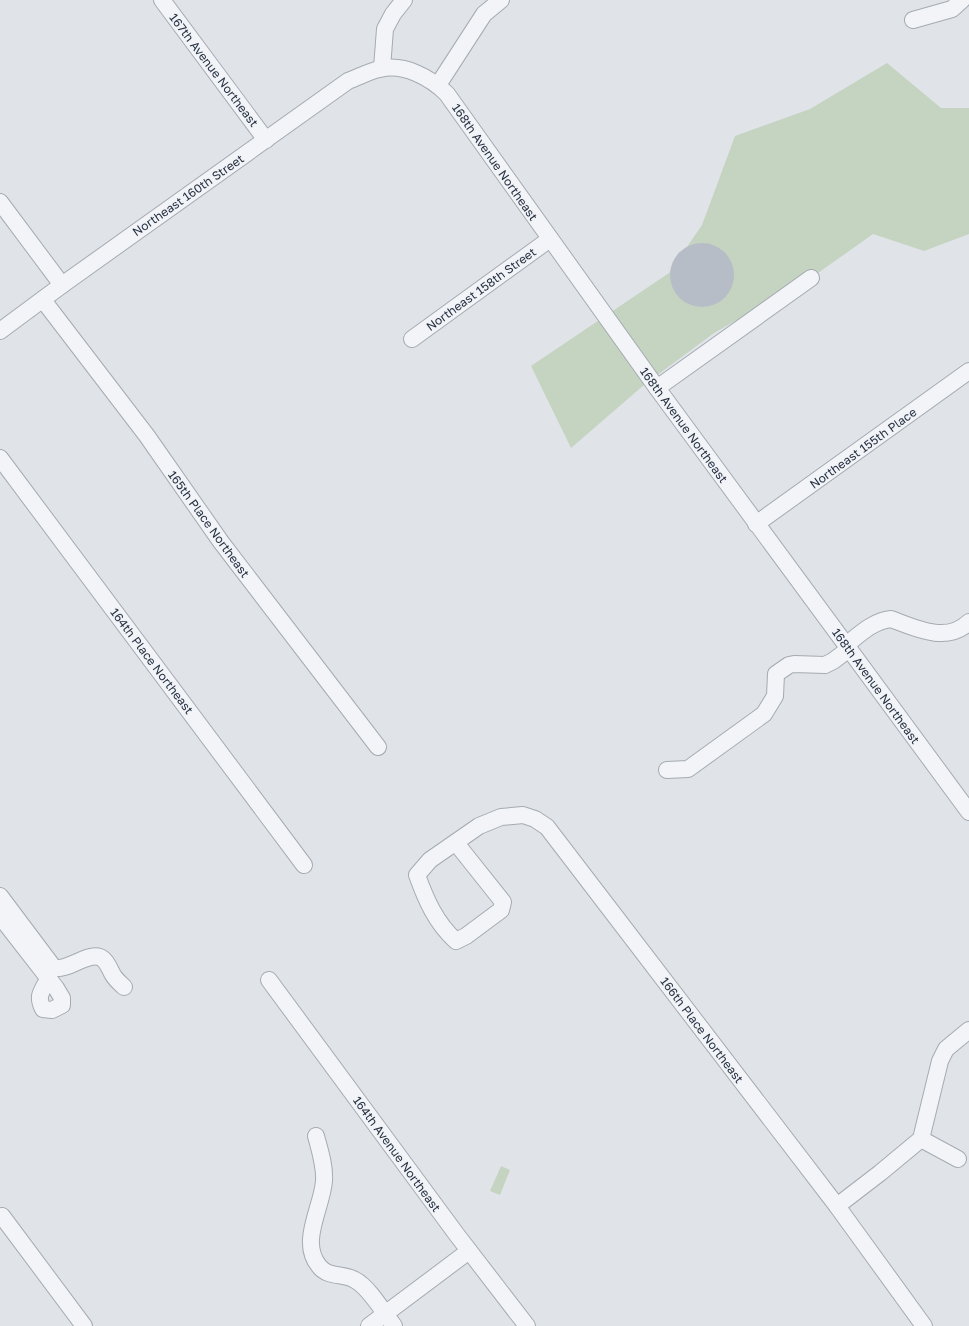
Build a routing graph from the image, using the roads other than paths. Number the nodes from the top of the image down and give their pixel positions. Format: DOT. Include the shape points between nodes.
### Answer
graph roads {
  1 [pos="162,0"];
  2 [pos="404,0"];
  3 [pos="502,0"];
  4 [pos="962,0"];
  5 [pos="913,20"];
  6 [pos="382,68"];
  7 [pos="438,85"];
  8 [pos="266,140"];
  9 [pos="0,202"];
  10 [pos="550,239"];
  11 [pos="811,278"];
  12 [pos="62,285"];
  13 [pos="43,300"];
  14 [pos="0,331"];
  15 [pos="412,339"];
  16 [pos="969,371"];
  17 [pos="657,388"];
  18 [pos="0,458"];
  19 [pos="756,524"];
  20 [pos="969,622"];
  21 [pos="847,647"];
  22 [pos="378,747"];
  23 [pos="667,770"];
  24 [pos="969,812"];
  25 [pos="451,846"];
  26 [pos="304,865"];
  27 [pos="0,896"];
  28 [pos="0,916"];
  29 [pos="51,973"];
  30 [pos="269,980"];
  31 [pos="124,986"];
  32 [pos="969,1030"];
  33 [pos="316,1136"];
  34 [pos="921,1139"];
  35 [pos="958,1159"];
  36 [pos="837,1206"];
  37 [pos="2,1216"];
  38 [pos="469,1251"];
  39 [pos="389,1320"];
  40 [pos="84,1326"];
  41 [pos="369,1326"];
  42 [pos="527,1326"];
  43 [pos="924,1326"];
  1 -- 8 [label="street, 167th Avenue Northeast"];
  2 -- 6 [label="street" via="385,29"];
  3 -- 7 [label="street" via="484,14"];
  4 -- 5 [label="street" via="952,9"];
  6 -- 7 [label="street, 168th Avenue Northeast" via="405,69"];
  6 -- 8 [label="street, Northeast 160th Street" via="348,81"];
  7 -- 10 [label="street, 168th Avenue Northeast"];
  8 -- 12 [label="street, Northeast 160th Street"];
  9 -- 12 [label="street"];
  10 -- 15 [label="street, Northeast 158th Street"];
  10 -- 17 [label="street, 168th Avenue Northeast"];
  11 -- 17 [label="street"];
  12 -- 13 [label="street, Northeast 160th Street"];
  13 -- 14 [label="street, Northeast 160th Street"];
  13 -- 22 [label="street, 165th Place Northeast" via="146,436 221,542"];
  16 -- 19 [label="street, Northeast 155th Place"];
  17 -- 19 [label="street, 168th Avenue Northeast"];
  18 -- 26 [label="street, 164th Place Northeast"];
  19 -- 21 [label="street, 168th Avenue Northeast"];
  20 -- 21 [label="street" via="956,631 939,633 890,619 884,620 875,623"];
  21 -- 23 [label="street" via="825,665 789,665 776,674 775,696 764,714 688,769"];
  21 -- 24 [label="street, 168th Avenue Northeast"];
  25 -- 25 [label="street, 166th Place Northeast" via="430,860 417,875 426,898 445,930 456,941 501,910 502,902"];
  25 -- 36 [label="street, 166th Place Northeast" via="479,826 501,817 523,815 547,827"];
  27 -- 29 [label="street"];
  28 -- 29 [label="street"];
  29 -- 31 [label="street" via="96,956 103,958 114,977"];
  30 -- 38 [label="street, 164th Avenue Northeast"];
  32 -- 34 [label="street" via="946,1049 940,1061"];
  33 -- 39 [label="street" via="322,1158 324,1181 310,1241 312,1254 326,1273 363,1284"];
  34 -- 35 [label="street"];
  34 -- 36 [label="street"];
  36 -- 43 [label="street, 166th Place Northeast"];
  37 -- 40 [label="street"];
  38 -- 39 [label="street"];
  38 -- 42 [label="street, 164th Avenue Northeast"];
  39 -- 41 [label="street"];
}
